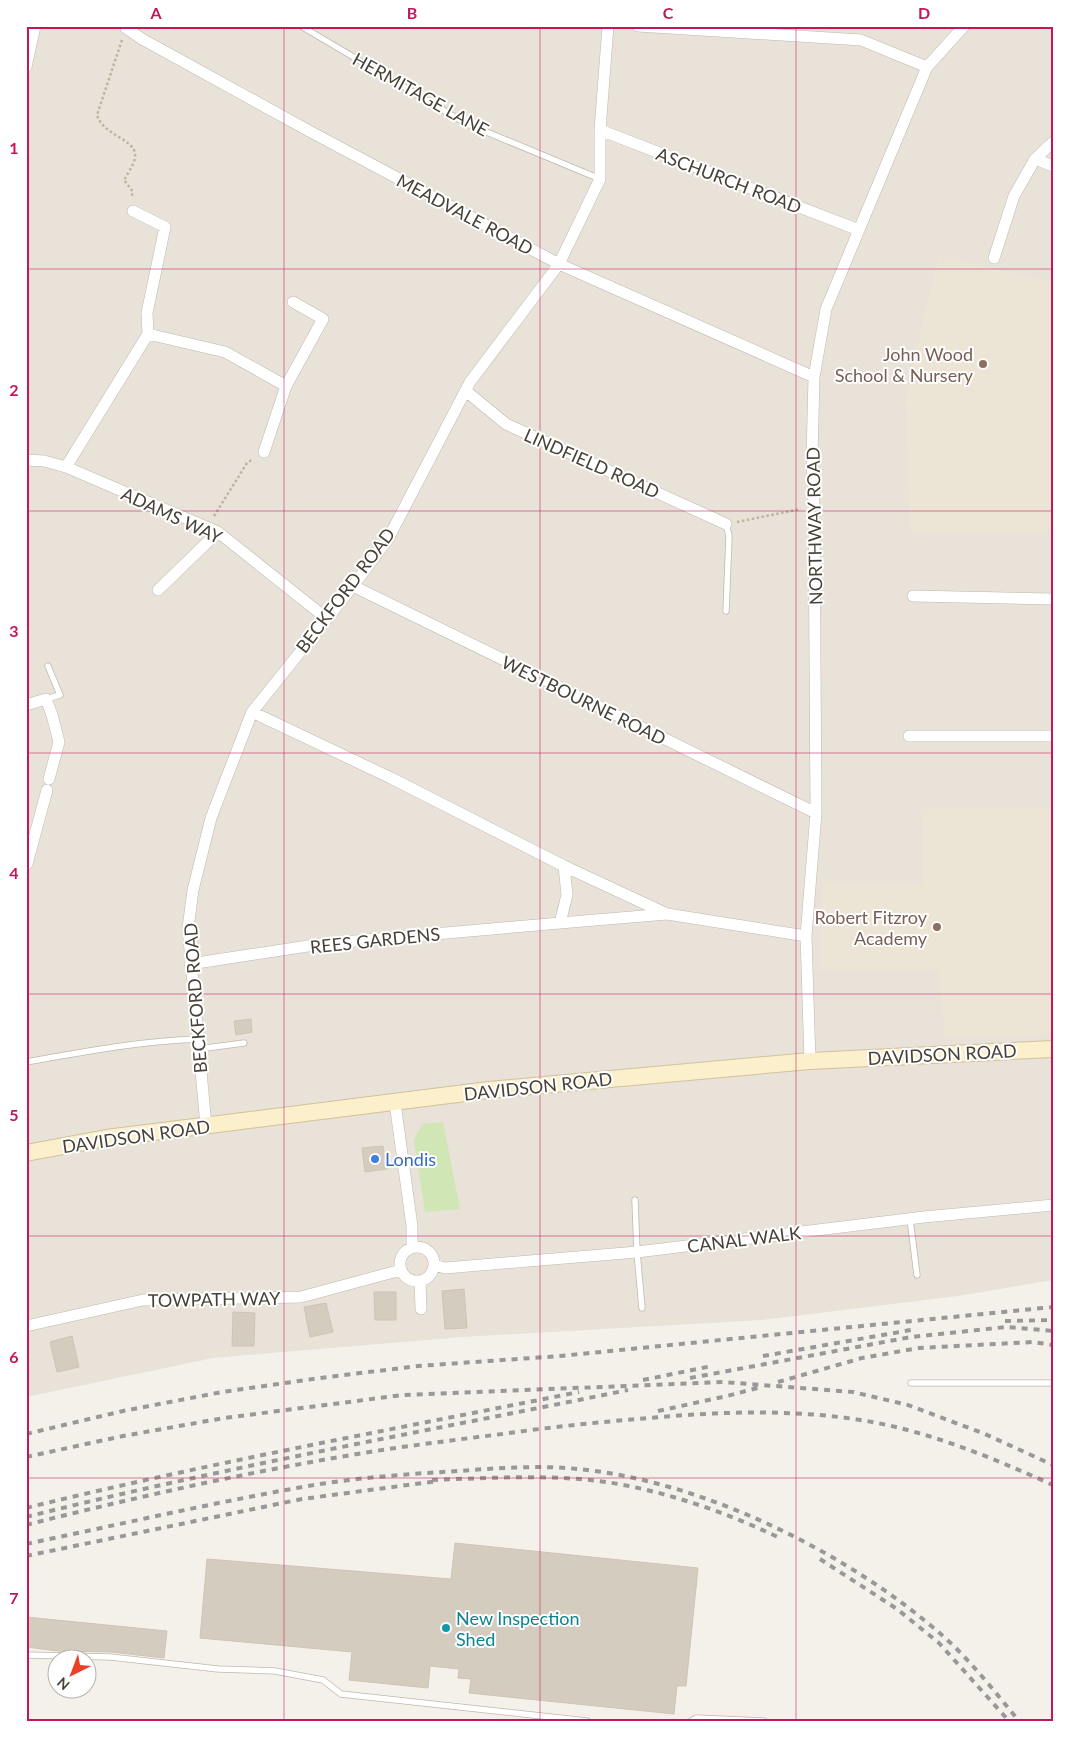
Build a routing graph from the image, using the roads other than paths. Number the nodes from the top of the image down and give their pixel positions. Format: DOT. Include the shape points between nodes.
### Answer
graph roads {
  1 [pos="35,26"];
  2 [pos="301,26"];
  3 [pos="608,26"];
  4 [pos="638,26"];
  5 [pos="964,26"];
  6 [pos="126,27"];
  7 [pos="26,67"];
  8 [pos="927,67"];
  9 [pos="600,130"];
  10 [pos="1053,142"];
  11 [pos="1035,159"];
  12 [pos="1053,166"];
  13 [pos="600,179"];
  14 [pos="132,212"];
  15 [pos="859,230"];
  16 [pos="994,258"];
  17 [pos="559,264"];
  18 [pos="293,302"];
  19 [pos="148,334"];
  20 [pos="814,377"];
  21 [pos="286,386"];
  22 [pos="466,391"];
  23 [pos="264,452"];
  24 [pos="26,460"];
  25 [pos="66,467"];
  26 [pos="726,524"];
  27 [pos="212,530"];
  28 [pos="353,586"];
  29 [pos="158,590"];
  30 [pos="913,596"];
  31 [pos="1053,599"];
  32 [pos="726,611"];
  33 [pos="326,618"];
  34 [pos="48,666"];
  35 [pos="46,699"];
  36 [pos="26,705"];
  37 [pos="252,712"];
  38 [pos="909,736"];
  39 [pos="1053,736"];
  40 [pos="816,813"];
  41 [pos="27,866"];
  42 [pos="564,866"];
  43 [pos="666,914"];
  44 [pos="560,923"];
  45 [pos="806,936"];
  46 [pos="190,964"];
  47 [pos="244,1043"];
  48 [pos="198,1044"];
  49 [pos="1053,1049"];
  50 [pos="810,1060"];
  51 [pos="26,1062"];
  52 [pos="395,1103"];
  53 [pos="206,1126"];
  54 [pos="26,1152"];
  55 [pos="635,1200"];
  56 [pos="1053,1205"];
  57 [pos="910,1219"];
  58 [pos="412,1247"];
  59 [pos="637,1252"];
  60 [pos="434,1265"];
  61 [pos="401,1270"];
  62 [pos="918,1275"];
  63 [pos="420,1281"];
  64 [pos="642,1308"];
  65 [pos="421,1309"];
  66 [pos="26,1326"];
  67 [pos="911,1383"];
  68 [pos="1053,1383"];
  69 [pos="26,1655"];
  70 [pos="587,1721"];
  71 [pos="691,1721"];
  72 [pos="764,1721"];
  1 -- 7 [label="street"];
  2 -- 13 [label="lane, HERMITAGE LANE" via="465,122"];
  3 -- 9 [label="street, BECKFORD ROAD"];
  4 -- 8 [label="street" via="861,40"];
  5 -- 8 [label="street, NORTHWAY ROAD"];
  6 -- 17 [label="street, MEADVALE ROAD" via="302,128"];
  8 -- 15 [label="street, NORTHWAY ROAD"];
  9 -- 13 [label="street, BECKFORD ROAD"];
  9 -- 15 [label="street, ASCHURCH ROAD"];
  10 -- 11 [label="street"];
  11 -- 12 [label="street"];
  11 -- 16 [label="street" via="1014,196"];
  13 -- 17 [label="street, BECKFORD ROAD"];
  14 -- 19 [label="street" via="165,227 146,313"];
  15 -- 20 [label="street, NORTHWAY ROAD" via="826,309"];
  17 -- 20 [label="street, MEADVALE ROAD"];
  17 -- 22 [label="street, BECKFORD ROAD"];
  18 -- 21 [label="street" via="323,320"];
  19 -- 21 [label="street" via="224,352"];
  19 -- 25 [label="street"];
  20 -- 40 [label="street, NORTHWAY ROAD"];
  21 -- 23 [label="street"];
  22 -- 26 [label="street, LINDFIELD ROAD" via="506,424"];
  22 -- 28 [label="street, BECKFORD ROAD" via="388,539"];
  24 -- 25 [label="street, ADAMS WAY"];
  25 -- 27 [label="street, ADAMS WAY"];
  26 -- 32 [label="lane" via="729,536"];
  27 -- 29 [label="street"];
  27 -- 33 [label="street, ADAMS WAY"];
  28 -- 33 [label="street, BECKFORD ROAD"];
  28 -- 40 [label="street, WESTBOURNE ROAD"];
  30 -- 31 [label="street"];
  33 -- 37 [label="street, BECKFORD ROAD"];
  34 -- 35 [label="lane" via="60,695"];
  35 -- 36 [label="street"];
  35 -- 41 [label="street" via="59,742"];
  37 -- 42 [label="street, REES GARDENS"];
  37 -- 46 [label="street, BECKFORD ROAD" via="211,818 192,890 188,928"];
  38 -- 39 [label="street"];
  40 -- 45 [label="street, NORTHWAY ROAD"];
  42 -- 43 [label="street, REES GARDENS"];
  42 -- 44 [label="street" via="567,895"];
  43 -- 44 [label="street, REES GARDENS"];
  43 -- 45 [label="street, REES GARDENS"];
  44 -- 46 [label="street, REES GARDENS" via="321,944"];
  45 -- 50 [label="street, NORTHWAY ROAD"];
  46 -- 48 [label="street, BECKFORD ROAD"];
  47 -- 48 [label="lane"];
  48 -- 51 [label="lane" via="170,1040"];
  48 -- 53 [label="street, BECKFORD ROAD"];
  49 -- 50 [label="street, DAVIDSON ROAD"];
  50 -- 52 [label="street, DAVIDSON ROAD" via="489,1090"];
  52 -- 53 [label="street, DAVIDSON ROAD"];
  52 -- 58 [label="street"];
  53 -- 54 [label="street, DAVIDSON ROAD"];
  55 -- 59 [label="lane"];
  56 -- 57 [label="street, CANAL WALK"];
  57 -- 59 [label="street, CANAL WALK"];
  57 -- 62 [label="lane"];
  58 -- 60 [label="street" via="428,1251"];
  58 -- 61 [label="street" via="401,1256"];
  59 -- 60 [label="street, CANAL WALK" via="446,1268"];
  59 -- 64 [label="lane"];
  60 -- 63 [label="street" via="430,1275"];
  61 -- 63 [label="street" via="409,1279"];
  61 -- 66 [label="street, TOWPATH WAY" via="301,1297 142,1300"];
  63 -- 65 [label="street"];
  67 -- 68 [label="lane"];
  69 -- 70 [label="lane" via="110,1657 218,1669 275,1671 323,1680 341,1694"];
  71 -- 72 [label="lane" via="696,1718"];
}
